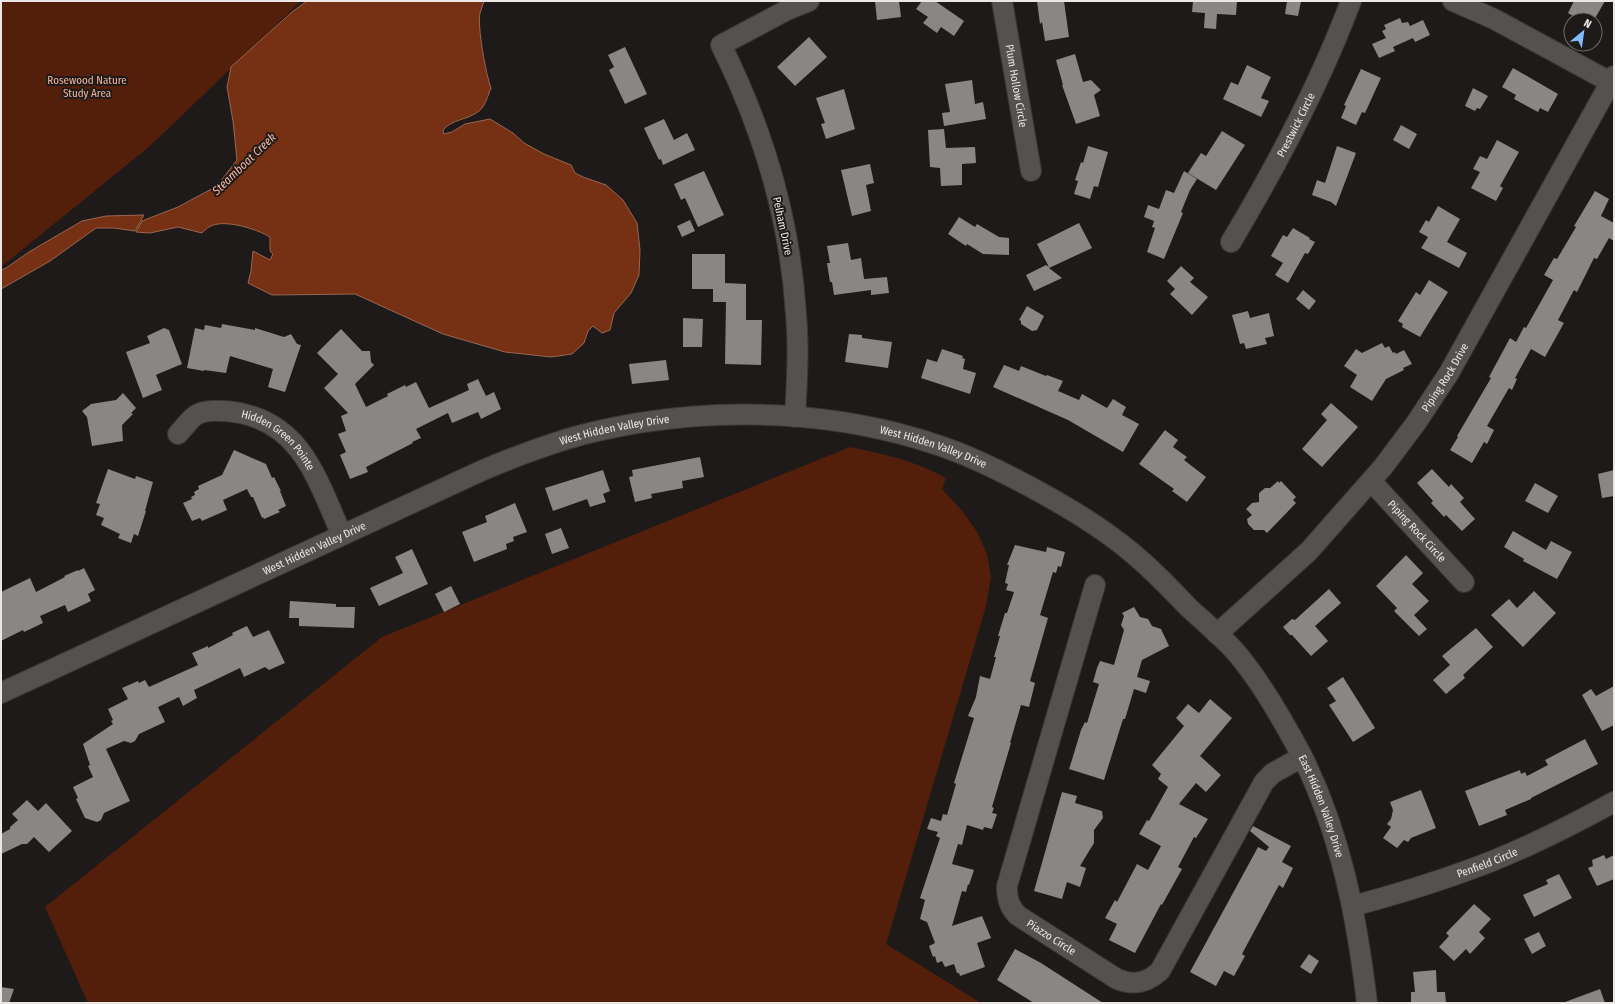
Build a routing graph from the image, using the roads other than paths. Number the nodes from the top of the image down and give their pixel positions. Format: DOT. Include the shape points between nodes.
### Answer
graph roads {
  1 [pos="809,1"];
  2 [pos="1002,1"];
  3 [pos="1351,1"];
  4 [pos="1453,1"];
  5 [pos="1613,81"];
  6 [pos="1031,171"];
  7 [pos="1230,242"];
  8 [pos="795,416"];
  9 [pos="178,434"];
  10 [pos="1371,481"];
  11 [pos="342,535"];
  12 [pos="1464,582"];
  13 [pos="1095,585"];
  14 [pos="1217,634"];
  15 [pos="1,693"];
  16 [pos="1302,758"];
  17 [pos="1614,802"];
  18 [pos="1353,906"];
  19 [pos="1367,1003"];
  1 -- 8 [label="street, Pelham Drive" via="721,45 753,116 770,166 782,216 796,314 798,365"];
  2 -- 6 [label="street, Plum Hollow Circle"];
  3 -- 7 [label="street, Prestwick Circle" via="1295,129"];
  4 -- 5 [label="street" via="1494,19"];
  5 -- 10 [label="street, Piping Rock Drive" via="1449,373 1416,423"];
  8 -- 11 [label="street, West Hidden Valley Drive" via="748,414 665,419 568,438 481,471"];
  8 -- 14 [label="street, West Hidden Valley Drive" via="867,426 916,439 957,452 1002,472 1050,497 1129,550"];
  9 -- 11 [label="street, Hidden Green Pointe" via="197,414 216,411 239,413 267,422 296,445 307,460"];
  10 -- 12 [label="street, Piping Rock Circle"];
  10 -- 14 [label="street, Piping Rock Drive" via="1309,550"];
  11 -- 15 [label="street, West Hidden Valley Drive"];
  13 -- 16 [label="street, Piazzo Circle" via="1007,886 1010,907 1017,916 1117,979 1133,984 1152,978 1160,971 1264,782 1273,773"];
  14 -- 16 [label="street, East Hidden Valley Drive" via="1233,648 1259,683"];
  16 -- 18 [label="street, East Hidden Valley Drive" via="1333,832"];
  17 -- 18 [label="street, Penfield Circle" via="1574,824 1471,869 1411,890"];
  18 -- 19 [label="street, East Hidden Valley Drive"];
}
